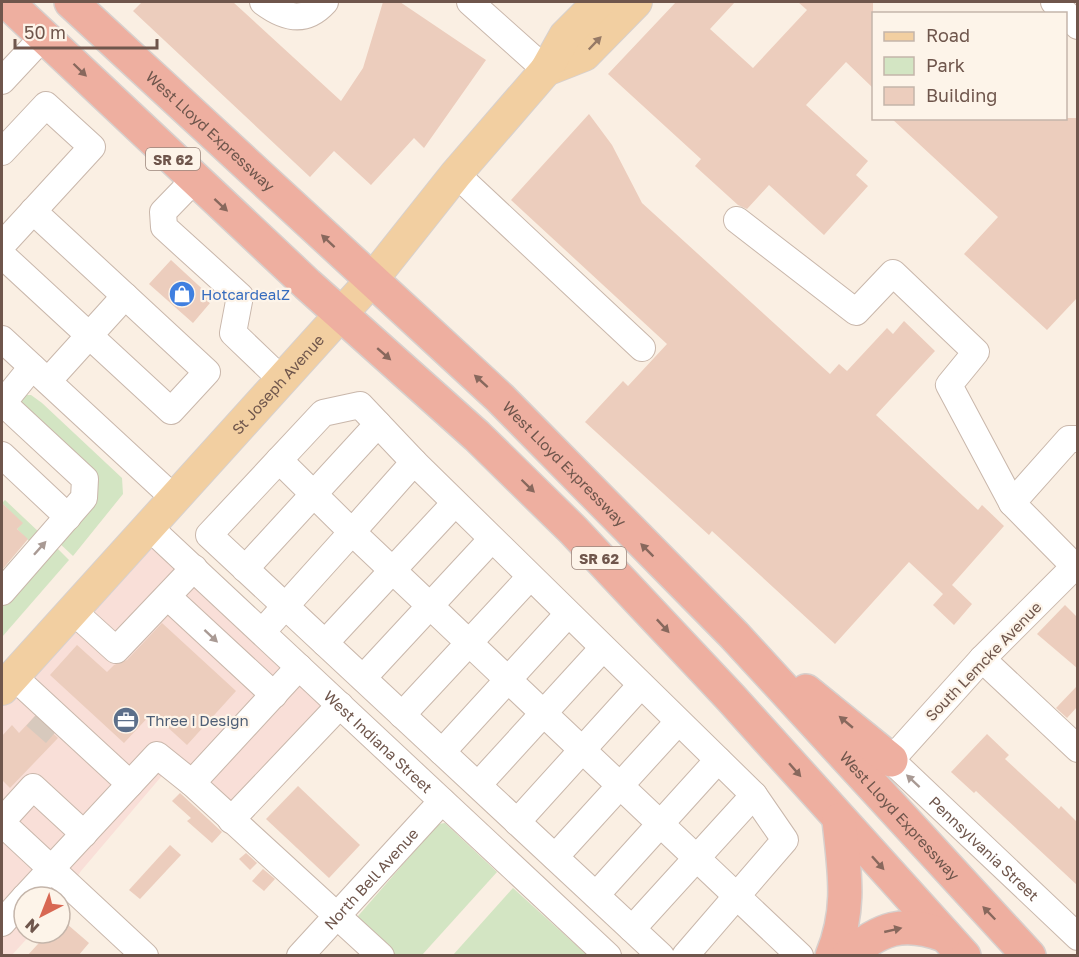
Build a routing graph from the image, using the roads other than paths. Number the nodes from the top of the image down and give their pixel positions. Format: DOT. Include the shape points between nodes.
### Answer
graph roads {
  1 [pos="7,2"];
  2 [pos="71,2"];
  3 [pos="263,2"];
  4 [pos="324,2"];
  5 [pos="470,2"];
  6 [pos="599,2"];
  7 [pos="636,2"];
  8 [pos="44,36"];
  9 [pos="546,70"];
  10 [pos="2,81"];
  11 [pos="2,152"];
  12 [pos="456,174"];
  13 [pos="194,180"];
  14 [pos="33,211"];
  15 [pos="737,220"];
  16 [pos="2,245"];
  17 [pos="2,255"];
  18 [pos="371,280"];
  19 [pos="125,296"];
  20 [pos="340,315"];
  21 [pos="88,336"];
  22 [pos="2,339"];
  23 [pos="642,348"];
  24 [pos="40,374"];
  25 [pos="282,380"];
  26 [pos="2,403"];
  27 [pos="378,424"];
  28 [pos="1077,439"];
  29 [pos="2,455"];
  30 [pos="279,460"];
  31 [pos="414,462"];
  32 [pos="314,494"];
  33 [pos="175,499"];
  34 [pos="1012,503"];
  35 [pos="455,504"];
  36 [pos="68,517"];
  37 [pos="149,527"];
  38 [pos="352,532"];
  39 [pos="491,540"];
  40 [pos="1076,567"];
  41 [pos="194,568"];
  42 [pos="245,569"];
  43 [pos="392,571"];
  44 [pos="530,577"];
  45 [pos="2,592"];
  46 [pos="168,597"];
  47 [pos="286,607"];
  48 [pos="431,607"];
  49 [pos="73,611"];
  50 [pos="568,614"];
  51 [pos="262,632"];
  52 [pos="734,635"];
  53 [pos="325,643"];
  54 [pos="468,643"];
  55 [pos="603,648"];
  56 [pos="982,659"];
  57 [pos="300,668"];
  58 [pos="363,678"];
  59 [pos="508,680"];
  60 [pos="6,684"];
  61 [pos="641,685"];
  62 [pos="274,695"];
  63 [pos="340,705"];
  64 [pos="543,714"];
  65 [pos="402,715"];
  66 [pos="35,716"];
  67 [pos="678,722"];
  68 [pos="59,737"];
  69 [pos="1077,749"];
  70 [pos="582,750"];
  71 [pos="442,752"];
  72 [pos="718,760"];
  73 [pos="891,760"];
  74 [pos="97,762"];
  75 [pos="192,783"];
  76 [pos="478,785"];
  77 [pos="620,785"];
  78 [pos="121,793"];
  79 [pos="754,795"];
  80 [pos="442,801"];
  81 [pos="231,820"];
  82 [pos="839,820"];
  83 [pos="2,822"];
  84 [pos="517,822"];
  85 [pos="661,824"];
  86 [pos="84,834"];
  87 [pos="555,857"];
  88 [pos="698,858"];
  89 [pos="51,870"];
  90 [pos="37,885"];
  91 [pos="596,895"];
  92 [pos="738,896"];
  93 [pos="338,915"];
  94 [pos="632,929"];
  95 [pos="1077,937"];
  96 [pos="954,945"];
  97 [pos="789,952"];
  98 [pos="145,956"];
  99 [pos="300,956"];
  100 [pos="381,956"];
  101 [pos="608,956"];
  102 [pos="661,956"];
  103 [pos="685,956"];
  104 [pos="832,956"];
  105 [pos="848,956"];
  106 [pos="1029,956"];
  1 -- 8 [label="highway, SR 62"];
  18 -- 2 [label="highway, West Lloyd Expressway / SR 62, one-way"];
  3 -- 4 [label="street" via="282,16 301,16"];
  5 -- 9 [label="street"];
  6 -- 9 [label="main road, St Joseph Avenue" via="566,36"];
  9 -- 7 [label="main road, one-way" via="584,55"];
  8 -- 10 [label="street"];
  8 -- 13 [label="highway, SR 62, one-way"];
  9 -- 12 [label="main road, St Joseph Avenue"];
  11 -- 14 [label="street" via="46,105 92,147"];
  12 -- 18 [label="main road, St Joseph Avenue"];
  12 -- 23 [label="street"];
  13 -- 20 [label="highway, SR 62, one-way"];
  13 -- 25 [label="street" via="163,212 164,227 240,296 233,333"];
  14 -- 16 [label="street"];
  14 -- 19 [label="street"];
  15 -- 34 [label="street" via="856,312 893,273 976,352 949,385"];
  17 -- 21 [label="street"];
  18 -- 20 [label="main road, St Joseph Avenue"];
  52 -- 18 [label="highway, West Lloyd Expressway / SR 62, one-way" via="500,398"];
  19 -- 21 [label="street"];
  19 -- 21 [label="street" via="207,372 171,411"];
  20 -- 25 [label="main road, St Joseph Avenue"];
  20 -- 82 [label="highway, SR 62, one-way" via="477,436 573,530"];
  21 -- 24 [label="street"];
  22 -- 24 [label="street"];
  24 -- 26 [label="street"];
  24 -- 33 [label="street"];
  25 -- 33 [label="main road, St Joseph Avenue"];
  26 -- 36 [label="street" via="85,479 84,498"];
  27 -- 30 [label="street" via="360,405 323,413"];
  27 -- 31 [label="street"];
  27 -- 32 [label="street"];
  28 -- 34 [label="street" via="1069,439"];
  29 -- 36 [label="street"];
  30 -- 32 [label="street"];
  30 -- 42 [label="street" via="209,535"];
  31 -- 35 [label="street"];
  31 -- 38 [label="street"];
  32 -- 38 [label="street"];
  32 -- 42 [label="street"];
  33 -- 37 [label="main road, St Joseph Avenue"];
  34 -- 40 [label="street"];
  35 -- 39 [label="street"];
  35 -- 43 [label="street"];
  45 -- 36 [label="street, one-way"];
  37 -- 41 [label="street, West Indiana Street"];
  37 -- 49 [label="main road, St Joseph Avenue"];
  38 -- 43 [label="street"];
  38 -- 47 [label="street"];
  39 -- 44 [label="street"];
  39 -- 48 [label="street"];
  40 -- 56 [label="street, South Lemcke Avenue"];
  41 -- 46 [label="street"];
  41 -- 51 [label="street, West Indiana Street"];
  42 -- 47 [label="street"];
  43 -- 48 [label="street"];
  43 -- 53 [label="street"];
  44 -- 50 [label="street"];
  44 -- 54 [label="street"];
  46 -- 49 [label="street" via="116,650"];
  46 -- 62 [label="street, one-way"];
  47 -- 51 [label="street"];
  47 -- 53 [label="street"];
  48 -- 54 [label="street"];
  48 -- 58 [label="street"];
  49 -- 60 [label="main road, St Joseph Avenue"];
  50 -- 55 [label="street"];
  50 -- 59 [label="street"];
  51 -- 57 [label="street, West Indiana Street"];
  73 -- 52 [label="highway, one-way"];
  106 -- 52 [label="highway, West Lloyd Expressway / SR 62, one-way"];
  53 -- 58 [label="street"];
  54 -- 59 [label="street"];
  54 -- 65 [label="street"];
  55 -- 61 [label="street"];
  55 -- 64 [label="street"];
  56 -- 69 [label="street"];
  56 -- 73 [label="street, South Lemcke Avenue"];
  57 -- 62 [label="street"];
  57 -- 63 [label="street, West Indiana Street"];
  58 -- 65 [label="street"];
  59 -- 64 [label="street"];
  59 -- 71 [label="street"];
  60 -- 66 [label="street"];
  60 -- 74 [label="street"];
  61 -- 67 [label="street"];
  61 -- 70 [label="street"];
  62 -- 75 [label="street"];
  63 -- 80 [label="street, West Indiana Street"];
  63 -- 81 [label="street"];
  64 -- 70 [label="street"];
  64 -- 76 [label="street"];
  65 -- 71 [label="street"];
  67 -- 72 [label="street"];
  67 -- 77 [label="street"];
  68 -- 74 [label="street"];
  70 -- 77 [label="street"];
  70 -- 84 [label="street"];
  71 -- 76 [label="street"];
  72 -- 79 [label="street"];
  72 -- 85 [label="street"];
  95 -- 73 [label="street, Pennsylvania Street, one-way"];
  74 -- 78 [label="street"];
  75 -- 78 [label="street" via="157,754"];
  75 -- 81 [label="street"];
  76 -- 84 [label="street"];
  77 -- 85 [label="street"];
  77 -- 87 [label="street"];
  78 -- 86 [label="street"];
  79 -- 88 [label="street"];
  79 -- 92 [label="street" via="785,840"];
  80 -- 93 [label="street, North Bell Avenue"];
  80 -- 101 [label="street, West Indiana Street"];
  81 -- 93 [label="street"];
  82 -- 96 [label="highway, SR 62, one-way"];
  82 -- 104 [label="highway" via="847,900"];
  83 -- 86 [label="street" via="33,787"];
  83 -- 89 [label="street"];
  84 -- 87 [label="street"];
  85 -- 88 [label="street"];
  85 -- 91 [label="street"];
  86 -- 89 [label="street"];
  87 -- 91 [label="street"];
  88 -- 92 [label="street"];
  88 -- 94 [label="street"];
  89 -- 90 [label="street"];
  89 -- 98 [label="street"];
  91 -- 94 [label="street"];
  92 -- 97 [label="street"];
  92 -- 103 [label="street"];
  93 -- 99 [label="street, North Bell Avenue"];
  93 -- 100 [label="street"];
  94 -- 102 [label="street"];
  105 -- 96 [label="highway, one-way" via="873,936 898,927 928,929"];
}
